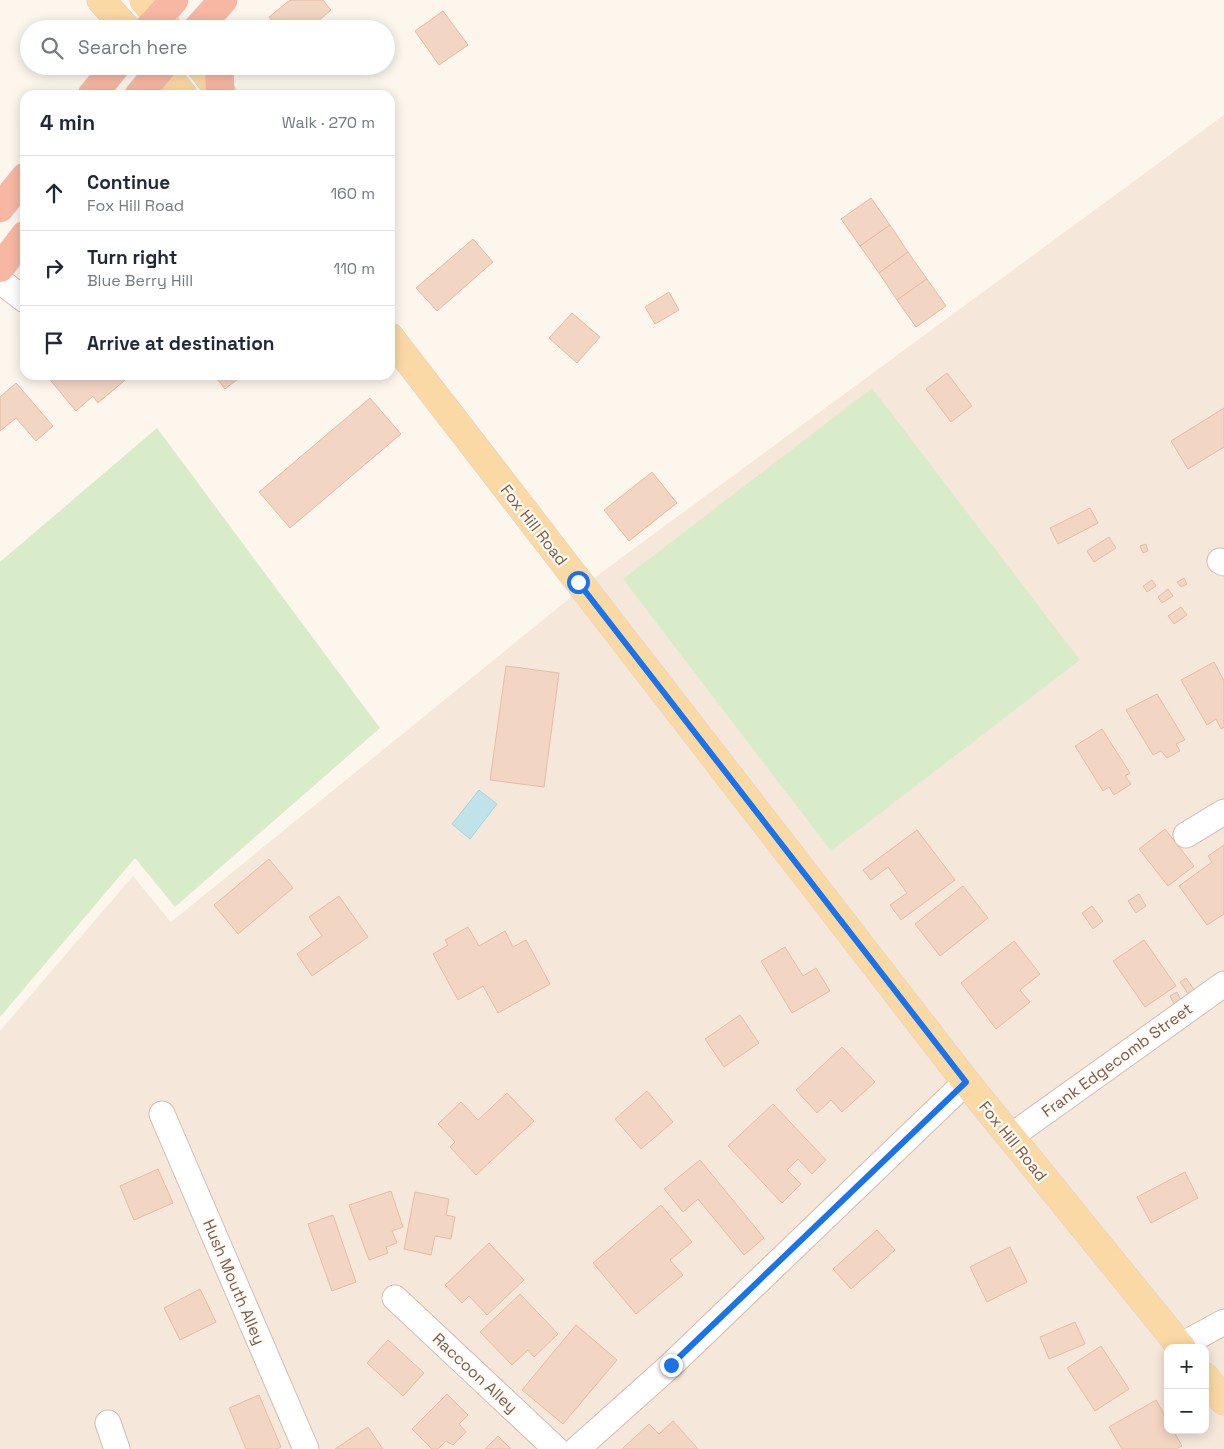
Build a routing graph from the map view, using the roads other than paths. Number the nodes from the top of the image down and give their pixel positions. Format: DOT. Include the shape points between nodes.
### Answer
graph roads {
  1 [pos="101,0"];
  2 [pos="222,0"];
  3 [pos="232,0"];
  4 [pos="119,20"];
  5 [pos="205,20"];
  6 [pos="224,20"];
  7 [pos="109,75"];
  8 [pos="155,75"];
  9 [pos="167,75"];
  10 [pos="210,75"];
  11 [pos="221,84"];
  12 [pos="96,90"];
  13 [pos="144,90"];
  14 [pos="179,90"];
  15 [pos="20,183"];
  16 [pos="0,208"];
  17 [pos="20,242"];
  18 [pos="0,268"];
  19 [pos="0,282"];
  20 [pos="20,296"];
  21 [pos="395,344"];
  22 [pos="1224,812"];
  23 [pos="1186,835"];
  24 [pos="1224,984"];
  25 [pos="966,1082"];
  26 [pos="162,1114"];
  27 [pos="1010,1137"];
  28 [pos="395,1298"];
  29 [pos="1224,1322"];
  30 [pos="1179,1344"];
  31 [pos="1186,1344"];
  32 [pos="1209,1382"];
  33 [pos="1224,1401"];
  34 [pos="108,1423"];
  35 [pos="117,1449"];
  36 [pos="306,1449"];
  37 [pos="556,1449"];
  38 [pos="577,1449"];
  1 -- 4 [label="main road"];
  2 -- 5 [label="highway"];
  3 -- 6 [label="highway"];
  7 -- 12 [label="highway"];
  8 -- 13 [label="highway"];
  9 -- 14 [label="main road"];
  10 -- 11 [label="main road"];
  15 -- 16 [label="highway"];
  17 -- 18 [label="highway"];
  19 -- 20 [label="street"];
  21 -- 25 [label="main road, Fox Hill Road"];
  22 -- 23 [label="street"];
  24 -- 27 [label="street, Frank Edgecomb Street"];
  25 -- 27 [label="main road, Fox Hill Road"];
  25 -- 38 [label="street" via="671,1365"];
  26 -- 36 [label="street, Hush Mouth Alley"];
  27 -- 30 [label="main road, Fox Hill Road"];
  28 -- 37 [label="street, Raccoon Alley"];
  29 -- 31 [label="street"];
  32 -- 33 [label="main road"];
  34 -- 35 [label="street"];
}
